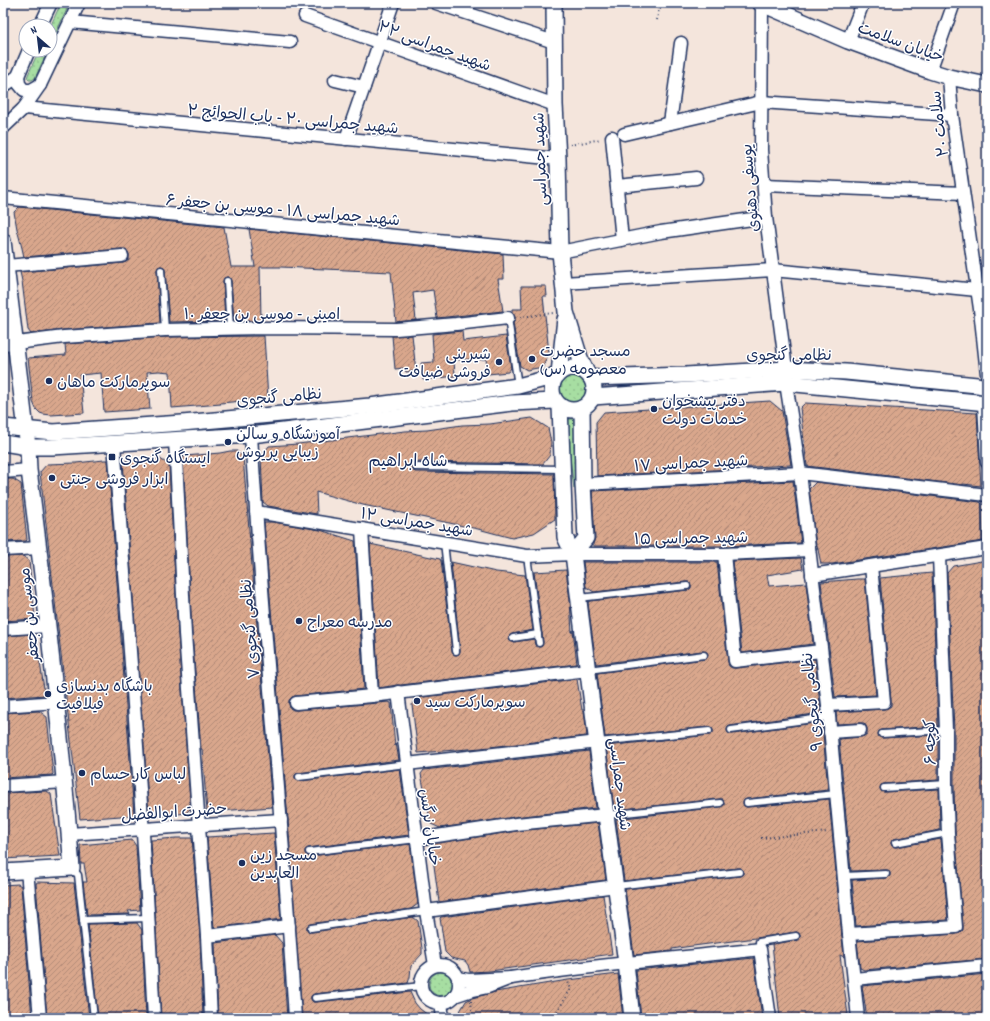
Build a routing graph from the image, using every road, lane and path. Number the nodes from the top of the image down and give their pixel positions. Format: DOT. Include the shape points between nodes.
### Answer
graph roads {
  1 [pos="51,3"];
  2 [pos="79,3"];
  3 [pos="393,3"];
  4 [pos="436,3"];
  5 [pos="554,3"];
  6 [pos="660,3"];
  7 [pos="761,3"];
  8 [pos="863,3"];
  9 [pos="954,3"];
  10 [pos="305,16"];
  11 [pos="44,18"];
  12 [pos="657,20"];
  13 [pos="70,22"];
  14 [pos="290,42"];
  15 [pos="554,42"];
  16 [pos="848,42"];
  17 [pos="380,43"];
  18 [pos="681,43"];
  19 [pos="26,58"];
  20 [pos="930,71"];
  21 [pos="18,76"];
  22 [pos="949,77"];
  23 [pos="335,80"];
  24 [pos="40,85"];
  25 [pos="987,85"];
  26 [pos="3,87"];
  27 [pos="364,87"];
  28 [pos="761,102"];
  29 [pos="555,105"];
  30 [pos="24,108"];
  31 [pos="952,115"];
  32 [pos="670,123"];
  33 [pos="3,128"];
  34 [pos="618,135"];
  35 [pos="346,139"];
  36 [pos="558,153"];
  37 [pos="696,178"];
  38 [pos="764,185"];
  39 [pos="617,186"];
  40 [pos="963,193"];
  41 [pos="3,198"];
  42 [pos="766,217"];
  43 [pos="622,240"];
  44 [pos="3,242"];
  45 [pos="560,252"];
  46 [pos="122,256"];
  47 [pos="6,266"];
  48 [pos="161,270"];
  49 [pos="773,270"];
  50 [pos="227,281"];
  51 [pos="563,283"];
  52 [pos="977,290"];
  53 [pos="6,294"];
  54 [pos="983,309"];
  55 [pos="566,312"];
  56 [pos="508,318"];
  57 [pos="230,329"];
  58 [pos="165,330"];
  59 [pos="9,344"];
  60 [pos="557,374"];
  61 [pos="987,374"];
  62 [pos="589,375"];
  63 [pos="786,376"];
  64 [pos="518,386"];
  65 [pos="987,386"];
  66 [pos="593,397"];
  67 [pos="986,403"];
  68 [pos="557,404"];
  69 [pos="582,408"];
  70 [pos="3,427"];
  71 [pos="26,430"];
  72 [pos="251,435"];
  73 [pos="175,440"];
  74 [pos="3,443"];
  75 [pos="114,444"];
  76 [pos="28,447"];
  77 [pos="987,462"];
  78 [pos="416,467"];
  79 [pos="562,469"];
  80 [pos="29,470"];
  81 [pos="3,472"];
  82 [pos="800,473"];
  83 [pos="583,484"];
  84 [pos="987,495"];
  85 [pos="256,512"];
  86 [pos="362,529"];
  87 [pos="444,542"];
  88 [pos="39,548"];
  89 [pos="987,548"];
  90 [pos="3,550"];
  91 [pos="809,550"];
  92 [pos="573,554"];
  93 [pos="724,554"];
  94 [pos="527,556"];
  95 [pos="939,556"];
  96 [pos="871,566"];
  97 [pos="812,575"];
  98 [pos="687,586"];
  99 [pos="579,598"];
  100 [pos="48,626"];
  101 [pos="3,629"];
  102 [pos="538,634"];
  103 [pos="513,638"];
  104 [pos="540,643"];
  105 [pos="456,651"];
  106 [pos="821,651"];
  107 [pos="704,655"];
  108 [pos="588,670"];
  109 [pos="398,692"];
  110 [pos="372,696"];
  111 [pos="56,702"];
  112 [pos="296,703"];
  113 [pos="828,705"];
  114 [pos="3,706"];
  115 [pos="828,717"];
  116 [pos="709,730"];
  117 [pos="731,730"];
  118 [pos="860,730"];
  119 [pos="946,730"];
  120 [pos="830,732"];
  121 [pos="882,734"];
  122 [pos="598,742"];
  123 [pos="407,764"];
  124 [pos="299,777"];
  125 [pos="65,782"];
  126 [pos="946,784"];
  127 [pos="3,786"];
  128 [pos="884,788"];
  129 [pos="836,794"];
  130 [pos="747,803"];
  131 [pos="720,804"];
  132 [pos="606,815"];
  133 [pos="281,820"];
  134 [pos="199,826"];
  135 [pos="142,828"];
  136 [pos="840,831"];
  137 [pos="948,833"];
  138 [pos="70,834"];
  139 [pos="761,838"];
  140 [pos="417,839"];
  141 [pos="896,843"];
  142 [pos="309,852"];
  143 [pos="72,868"];
  144 [pos="28,870"];
  145 [pos="3,872"];
  146 [pos="739,872"];
  147 [pos="886,874"];
  148 [pos="844,876"];
  149 [pos="616,886"];
  150 [pos="426,911"];
  151 [pos="149,918"];
  152 [pos="83,920"];
  153 [pos="289,926"];
  154 [pos="310,928"];
  155 [pos="849,934"];
  156 [pos="207,936"];
  157 [pos="796,936"];
  158 [pos="760,949"];
  159 [pos="626,963"];
  160 [pos="435,965"];
  161 [pos="987,966"];
  162 [pos="567,971"];
  163 [pos="517,977"];
  164 [pos="458,978"];
  165 [pos="854,979"];
  166 [pos="421,986"];
  167 [pos="454,996"];
  168 [pos="315,998"];
  169 [pos="441,1003"];
  170 [pos="40,1018"];
  171 [pos="94,1018"];
  172 [pos="154,1018"];
  173 [pos="211,1018"];
  174 [pos="295,1018"];
  175 [pos="442,1018"];
  176 [pos="553,1018"];
  177 [pos="632,1018"];
  178 [pos="770,1018"];
  179 [pos="858,1018"];
  1 -- 11 [label="street"];
  2 -- 13 [label="street"];
  3 -- 17 [label="street"];
  4 -- 15 [label="street"];
  5 -- 15 [label="street, شهید جمراسی"];
  6 -- 12 [label="path"];
  7 -- 16 [label="street, خیابان سلامت"];
  7 -- 28 [label="street, یوسفی دهنوی"];
  8 -- 16 [label="street"];
  9 -- 20 [label="street"];
  10 -- 17 [label="street, شهید جمراسی ۲۲"];
  13 -- 14 [label="street"];
  13 -- 24 [label="street"];
  15 -- 29 [label="street, شهید جمراسی"];
  16 -- 20 [label="street, خیابان سلامت"];
  17 -- 27 [label="street"];
  17 -- 29 [label="street, شهید جمراسی ۲۲"];
  18 -- 32 [label="street"];
  19 -- 21 [label="street"];
  20 -- 22 [label="street, خیابان سلامت"];
  21 -- 24 [label="street" via="19,84 24,90 31,90"];
  21 -- 26 [label="street"];
  22 -- 25 [label="street, خیابان سلامت"];
  22 -- 31 [label="street, سلامت ۲۰"];
  23 -- 27 [label="street"];
  24 -- 30 [label="street"];
  27 -- 35 [label="street"];
  28 -- 31 [label="street"];
  28 -- 32 [label="street"];
  28 -- 38 [label="street, یوسفی دهنوی"];
  29 -- 36 [label="street, شهید جمراسی"];
  30 -- 33 [label="street"];
  30 -- 35 [label="street, شهید جمراسی ۲۰ - باب الحوائج ۲"];
  31 -- 40 [label="street, سلامت ۲۰"];
  32 -- 34 [label="street"];
  34 -- 36 [label="path"];
  34 -- 39 [label="street"];
  35 -- 36 [label="street, شهید جمراسی ۲۰ - باب الحوائج ۲"];
  36 -- 45 [label="street, شهید جمراسی"];
  37 -- 39 [label="street"];
  38 -- 40 [label="street"];
  38 -- 42 [label="street, یوسفی دهنوی"];
  39 -- 43 [label="street"];
  40 -- 52 [label="street, سلامت ۲۰"];
  41 -- 45 [label="street, شهید جمراسی ۱۸ - موسی بن جعفر ۶"];
  42 -- 43 [label="street, شهید جمراسی ۱۸ - موسی بن جعفر ۶"];
  42 -- 49 [label="street, یوسفی دهنوی"];
  43 -- 45 [label="street, شهید جمراسی ۱۸ - موسی بن جعفر ۶"];
  44 -- 47 [label="street, موسی بن جعفر"];
  45 -- 51 [label="street, شهید جمراسی"];
  46 -- 47 [label="street"];
  47 -- 53 [label="street, موسی بن جعفر"];
  48 -- 58 [label="lane"];
  49 -- 51 [label="street"];
  49 -- 52 [label="street"];
  49 -- 63 [label="street, یوسفی دهنوی"];
  50 -- 57 [label="lane"];
  51 -- 55 [label="street, شهید جمراسی"];
  52 -- 54 [label="street, سلامت ۲۰"];
  53 -- 59 [label="street, موسی بن جعفر"];
  54 -- 61 [label="street, سلامت ۲۰"];
  55 -- 56 [label="path"];
  55 -- 60 [label="street"];
  55 -- 62 [label="street" via="580,358"];
  56 -- 57 [label="street, امینی - موسی بن جعفر ۱۰" via="396,329"];
  56 -- 64 [label="lane"];
  57 -- 58 [label="street, امینی - موسی بن جعفر ۱۰"];
  58 -- 59 [label="street, امینی - موسی بن جعفر ۱۰" via="64,337"];
  59 -- 71 [label="street, موسی بن جعفر"];
  60 -- 62 [label="street" via="564,369 576,368"];
  60 -- 64 [label="street, نظامی گنجوی"];
  60 -- 68 [label="street" via="551,389"];
  62 -- 63 [label="street, نظامی گنجوی"];
  62 -- 66 [label="street" via="594,384"];
  63 -- 65 [label="street, نظامی گنجوی" via="846,372"];
  63 -- 66 [label="street, نظامی گنجوی"];
  63 -- 67 [label="street, نظامی گنجوی"];
  63 -- 82 [label="street, نظامی گنجوی ۹"];
  64 -- 71 [label="street, نظامی گنجوی" via="370,406 182,423 53,432"];
  66 -- 69 [label="street" via="587,406"];
  67 -- 77 [label="street"];
  68 -- 69 [label="street" via="571,410"];
  68 -- 72 [label="street, نظامی گنجوی" via="512,403"];
  68 -- 79 [label="street, شهید جمراسی"];
  69 -- 83 [label="street"];
  70 -- 71 [label="street, نظامی گنجوی"];
  71 -- 76 [label="street, موسی بن جعفر"];
  72 -- 73 [label="street, نظامی گنجوی"];
  72 -- 85 [label="street, نظامی گنجوی ۷"];
  73 -- 75 [label="street, نظامی گنجوی"];
  73 -- 134 [label="street" via="185,634"];
  74 -- 76 [label="street, نظامی گنجوی"];
  75 -- 76 [label="street, نظامی گنجوی"];
  75 -- 135 [label="street"];
  76 -- 80 [label="street, موسی بن جعفر"];
  78 -- 79 [label="lane"];
  79 -- 92 [label="street, شهید جمراسی" via="565,537"];
  80 -- 81 [label="street"];
  80 -- 88 [label="street, موسی بن جعفر"];
  82 -- 83 [label="street, شهید جمراسی ۱۷"];
  82 -- 84 [label="street, شهید جمراسی ۱۷"];
  82 -- 91 [label="street, نظامی گنجوی ۹"];
  83 -- 92 [label="street" via="586,538"];
  85 -- 86 [label="street, شهید جمراسی ۱۲"];
  85 -- 133 [label="street, نظامی گنجوی ۷"];
  86 -- 87 [label="street, شهید جمراسی ۱۲"];
  86 -- 110 [label="street"];
  87 -- 94 [label="street, شهید جمراسی ۱۲"];
  87 -- 105 [label="lane"];
  88 -- 90 [label="street"];
  88 -- 100 [label="street, موسی بن جعفر"];
  89 -- 95 [label="street"];
  91 -- 93 [label="street, شهید جمراسی ۱۵"];
  91 -- 97 [label="street, نظامی گنجوی ۹"];
  92 -- 93 [label="street, شهید جمراسی ۱۵"];
  92 -- 94 [label="street, شهید جمراسی ۱۲"];
  92 -- 99 [label="street, شهید جمراسی"];
  93 -- 106 [label="street" via="735,660"];
  94 -- 102 [label="lane"];
  95 -- 96 [label="street"];
  95 -- 119 [label="street, کوچه ۶"];
  96 -- 97 [label="street"];
  96 -- 113 [label="street" via="884,702"];
  97 -- 106 [label="street, نظامی گنجوی ۹"];
  98 -- 99 [label="lane"];
  99 -- 108 [label="street, شهید جمراسی"];
  100 -- 101 [label="street"];
  100 -- 111 [label="street, موسی بن جعفر"];
  102 -- 103 [label="lane"];
  102 -- 104 [label="lane"];
  106 -- 113 [label="street, نظامی گنجوی ۹"];
  107 -- 108 [label="lane"];
  108 -- 109 [label="street"];
  108 -- 122 [label="street, شهید جمراسی"];
  109 -- 110 [label="street"];
  109 -- 123 [label="street, خیابان نرگس"];
  110 -- 112 [label="street"];
  111 -- 114 [label="street"];
  111 -- 125 [label="street, موسی بن جعفر"];
  113 -- 115 [label="street, نظامی گنجوی ۹"];
  115 -- 117 [label="lane"];
  115 -- 120 [label="street, نظامی گنجوی ۹"];
  116 -- 122 [label="lane"];
  118 -- 120 [label="street"];
  119 -- 121 [label="lane"];
  119 -- 126 [label="street, کوچه ۶"];
  120 -- 129 [label="street, نظامی گنجوی ۹"];
  122 -- 123 [label="street"];
  122 -- 132 [label="street, شهید جمراسی"];
  123 -- 124 [label="lane"];
  123 -- 140 [label="street, خیابان نرگس"];
  125 -- 127 [label="street"];
  125 -- 138 [label="street, موسی بن جعفر"];
  126 -- 128 [label="lane"];
  126 -- 137 [label="street, کوچه ۶"];
  129 -- 130 [label="lane"];
  129 -- 136 [label="street, نظامی گنجوی ۹"];
  131 -- 132 [label="lane"];
  132 -- 140 [label="street" via="516,824"];
  132 -- 149 [label="street, شهید جمراسی"];
  133 -- 134 [label="street, حضرت ابوالفضل"];
  133 -- 153 [label="street, نظامی گنجوی ۷"];
  134 -- 135 [label="street, حضرت ابوالفضل"];
  134 -- 156 [label="street"];
  135 -- 138 [label="street, حضرت ابوالفضل"];
  135 -- 151 [label="street"];
  136 -- 139 [label="path"];
  136 -- 148 [label="street, نظامی گنجوی ۹"];
  137 -- 141 [label="lane"];
  137 -- 155 [label="street, کوچه ۶" via="956,927"];
  138 -- 143 [label="street, موسی بن جعفر"];
  140 -- 142 [label="lane"];
  140 -- 150 [label="street, خیابان نرگس"];
  143 -- 144 [label="street"];
  143 -- 152 [label="lane" via="78,875"];
  144 -- 145 [label="street"];
  144 -- 170 [label="street"];
  146 -- 149 [label="lane"];
  147 -- 148 [label="lane"];
  148 -- 155 [label="street, نظامی گنجوی ۹"];
  149 -- 150 [label="street"];
  149 -- 159 [label="street, شهید جمراسی"];
  150 -- 154 [label="lane"];
  150 -- 160 [label="street, خیابان نرگس"];
  151 -- 152 [label="lane"];
  151 -- 172 [label="street"];
  152 -- 171 [label="lane"];
  153 -- 156 [label="street"];
  153 -- 174 [label="street, نظامی گنجوی ۷"];
  155 -- 165 [label="street, نظامی گنجوی ۹"];
  156 -- 173 [label="street"];
  157 -- 158 [label="lane" via="759,942"];
  158 -- 159 [label="street"];
  158 -- 178 [label="street"];
  159 -- 162 [label="street"];
  159 -- 177 [label="street, شهید جمراسی"];
  160 -- 164 [label="street" via="441,964 451,968"];
  160 -- 166 [label="street" via="424,973"];
  161 -- 165 [label="street"];
  162 -- 163 [label="street"];
  162 -- 176 [label="path" via="571,989"];
  163 -- 164 [label="street" via="468,980"];
  163 -- 167 [label="street"];
  164 -- 167 [label="street" via="459,984"];
  165 -- 179 [label="street, نظامی گنجوی ۹"];
  166 -- 168 [label="lane"];
  166 -- 169 [label="street" via="422,992 430,1000"];
  167 -- 169 [label="street"];
  169 -- 175 [label="street"];
}
